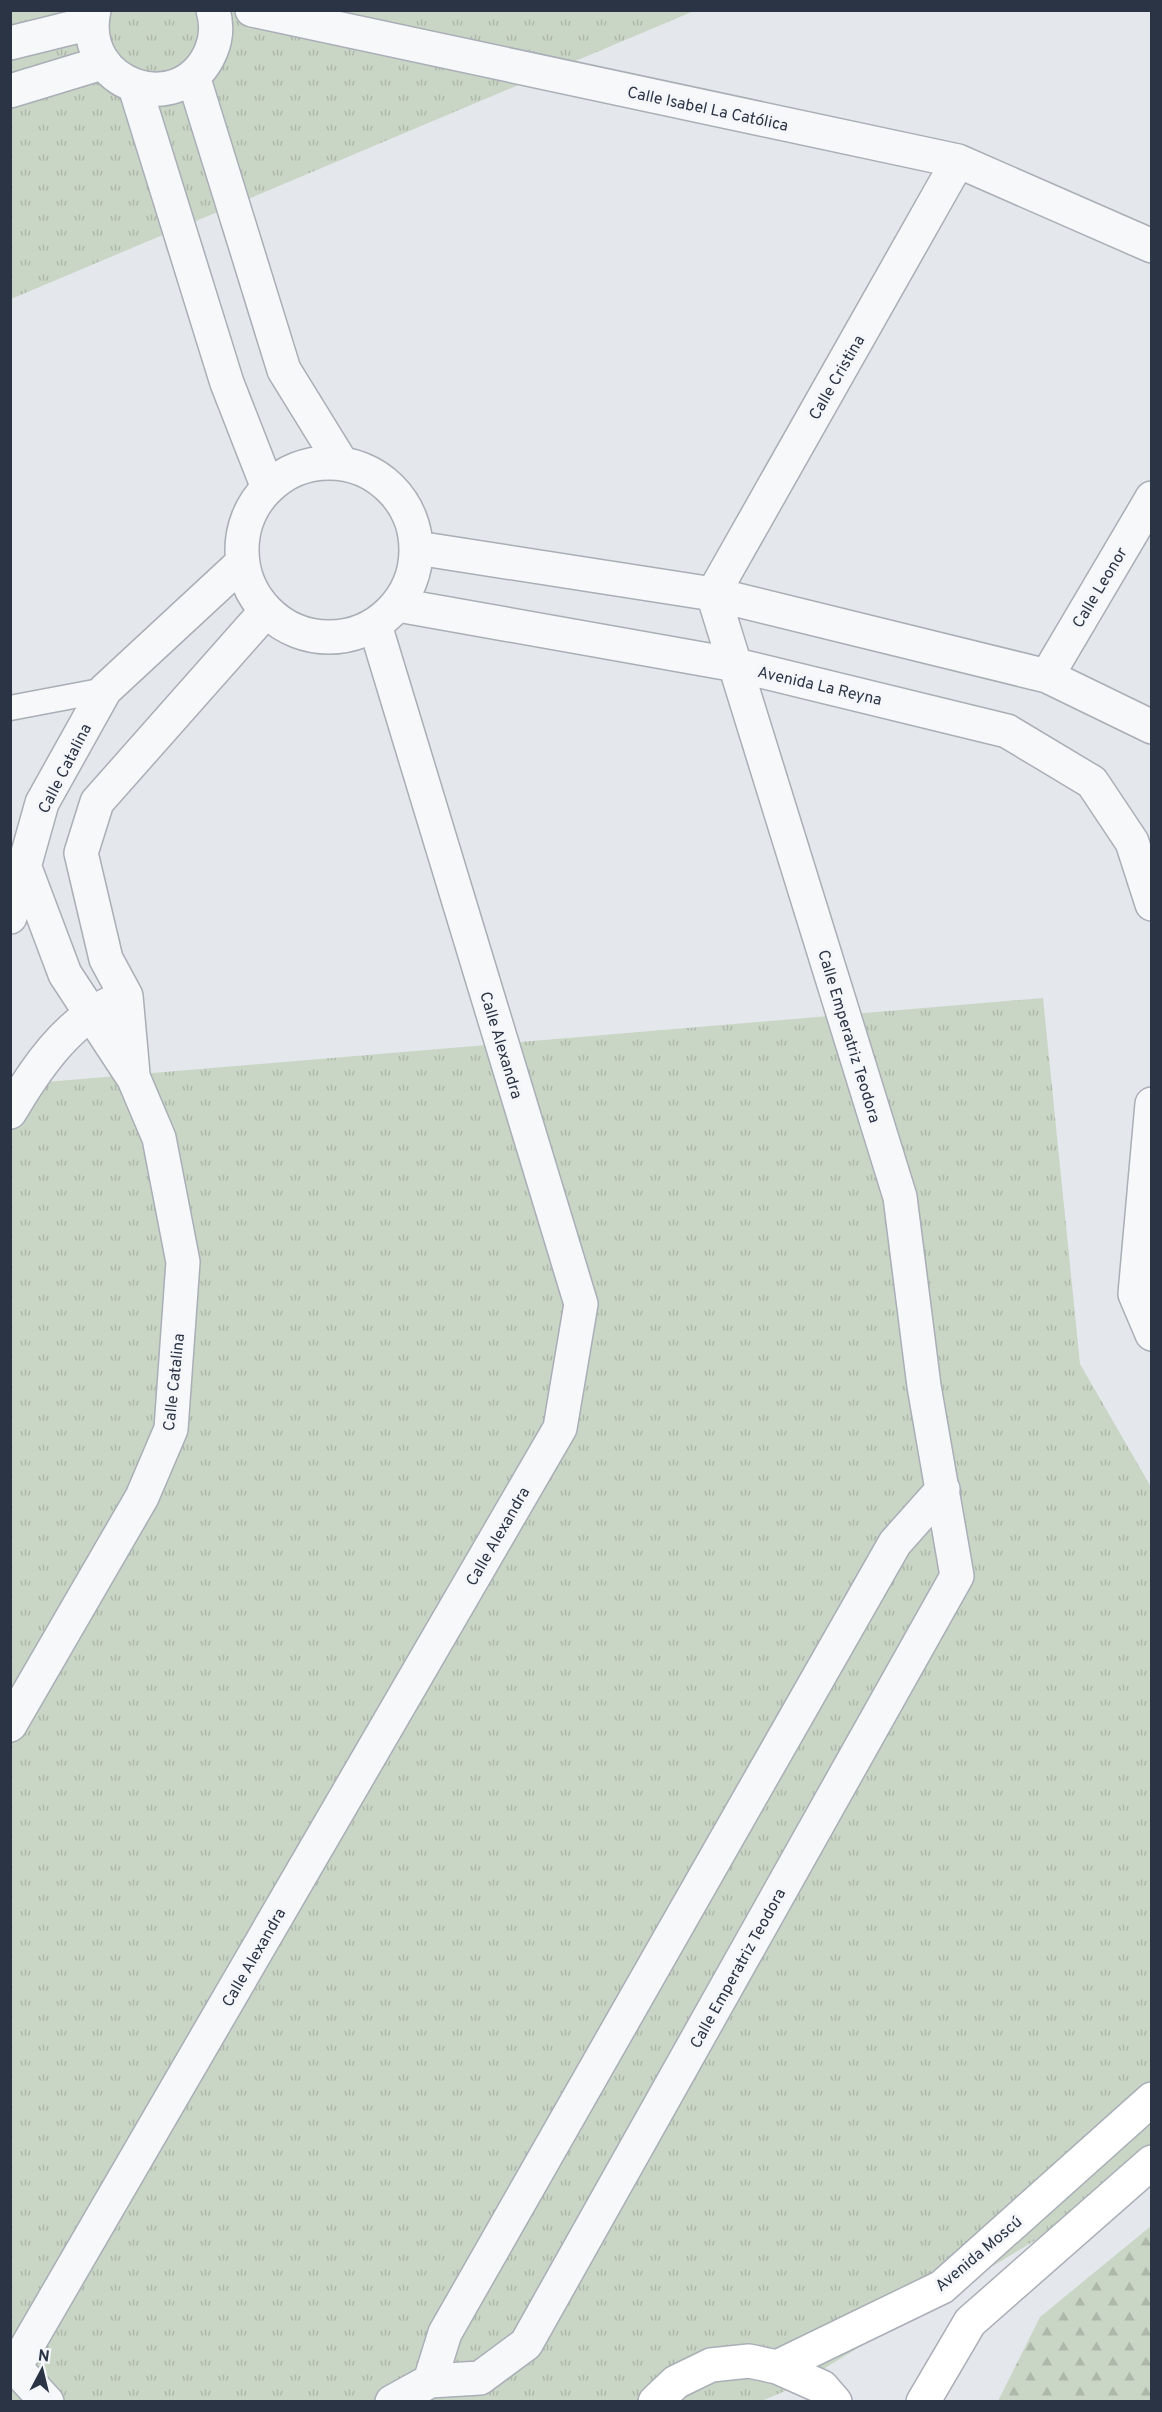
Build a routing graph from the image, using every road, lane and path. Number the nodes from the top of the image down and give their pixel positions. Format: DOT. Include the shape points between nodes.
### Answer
graph roads {
  1 [pos="213,10"];
  2 [pos="252,10"];
  3 [pos="93,17"];
  4 [pos="10,43"];
  5 [pos="102,63"];
  6 [pos="193,76"];
  7 [pos="135,87"];
  8 [pos="10,91"];
  9 [pos="958,161"];
  10 [pos="1152,246"];
  11 [pos="342,464"];
  12 [pos="268,488"];
  13 [pos="1152,498"];
  14 [pos="417,548"];
  15 [pos="242,563"];
  16 [pos="713,594"];
  17 [pos="266,611"];
  18 [pos="387,615"];
  19 [pos="736,665"];
  20 [pos="1047,676"];
  21 [pos="105,690"];
  22 [pos="10,708"];
  23 [pos="1152,727"];
  24 [pos="24,865"];
  25 [pos="1152,904"];
  26 [pos="10,917"];
  27 [pos="126,996"];
  28 [pos="91,1011"];
  29 [pos="134,1079"];
  30 [pos="1152,1104"];
  31 [pos="10,1112"];
  32 [pos="1152,1334"];
  33 [pos="943,1489"];
  34 [pos="10,1725"];
  35 [pos="1152,2099"];
  36 [pos="1152,2162"];
  37 [pos="942,2287"];
  38 [pos="970,2322"];
  39 [pos="13,2364"];
  40 [pos="777,2367"];
  41 [pos="430,2381"];
  42 [pos="47,2402"];
  43 [pos="392,2402"];
  44 [pos="655,2402"];
  45 [pos="835,2402"];
  46 [pos="923,2402"];
  1 -- 6 [label="street" via="215,41 207,60"];
  2 -- 9 [label="street, Calle Isabel La Católica"];
  3 -- 4 [label="street"];
  3 -- 5 [label="street" via="93,44"];
  5 -- 7 [label="street" via="116,78"];
  5 -- 8 [label="street"];
  6 -- 7 [label="street" via="176,86 155,90"];
  6 -- 11 [label="street" via="284,370"];
  7 -- 12 [label="street" via="227,383"];
  9 -- 10 [label="street, Calle Isabel La Católica"];
  9 -- 16 [label="street, Calle Cristina"];
  11 -- 12 [label="street" via="315,464 289,472"];
  11 -- 14 [label="street" via="372,474 395,493 411,519"];
  12 -- 15 [label="street" via="251,510 243,536"];
  13 -- 20 [label="street, Calle Leonor"];
  14 -- 16 [label="street"];
  14 -- 18 [label="street" via="413,578"];
  15 -- 17 [label="street" via="251,588"];
  15 -- 21 [label="street, Calle Catalina"];
  16 -- 19 [label="street, Calle Emperatriz Teodora"];
  16 -- 20 [label="street"];
  17 -- 18 [label="street" via="288,627 316,637 347,637"];
  17 -- 27 [label="street, Calle Catalina" via="97,802 81,853 106,959"];
  18 -- 19 [label="street, Avenida La Reyna"];
  18 -- 39 [label="street, Calle Alexandra" via="581,1304 560,1428"];
  19 -- 25 [label="street, Avenida La Reyna" via="1007,730 1092,782 1132,842"];
  19 -- 33 [label="street, Calle Emperatriz Teodora" via="900,1197 924,1386"];
  20 -- 23 [label="street"];
  21 -- 22 [label="lane"];
  21 -- 24 [label="street, Calle Catalina" via="42,803"];
  24 -- 26 [label="street"];
  24 -- 28 [label="street, Calle Catalina" via="64,974"];
  27 -- 28 [label="street"];
  27 -- 29 [label="street, Calle Catalina"];
  28 -- 29 [label="street, Calle Catalina"];
  28 -- 31 [label="street" via="55,1048"];
  29 -- 34 [label="street, Calle Catalina" via="159,1138 183,1262 171,1430 142,1497"];
  30 -- 32 [label="street" via="1135,1294"];
  33 -- 41 [label="street" via="889,1553 445,2333"];
  33 -- 41 [label="street, Calle Emperatriz Teodora" via="957,1576 526,2344 480,2378"];
  35 -- 37 [label="street, Avenida Moscú"];
  36 -- 38 [label="street"];
  37 -- 38 [label="street"];
  37 -- 40 [label="street, Avenida Moscú"];
  38 -- 46 [label="street"];
  39 -- 42 [label="street"];
  40 -- 44 [label="street" via="749,2361 711,2365 676,2382"];
  40 -- 45 [label="street" via="822,2387"];
  41 -- 43 [label="street, Calle Emperatriz Teodora"];
}
